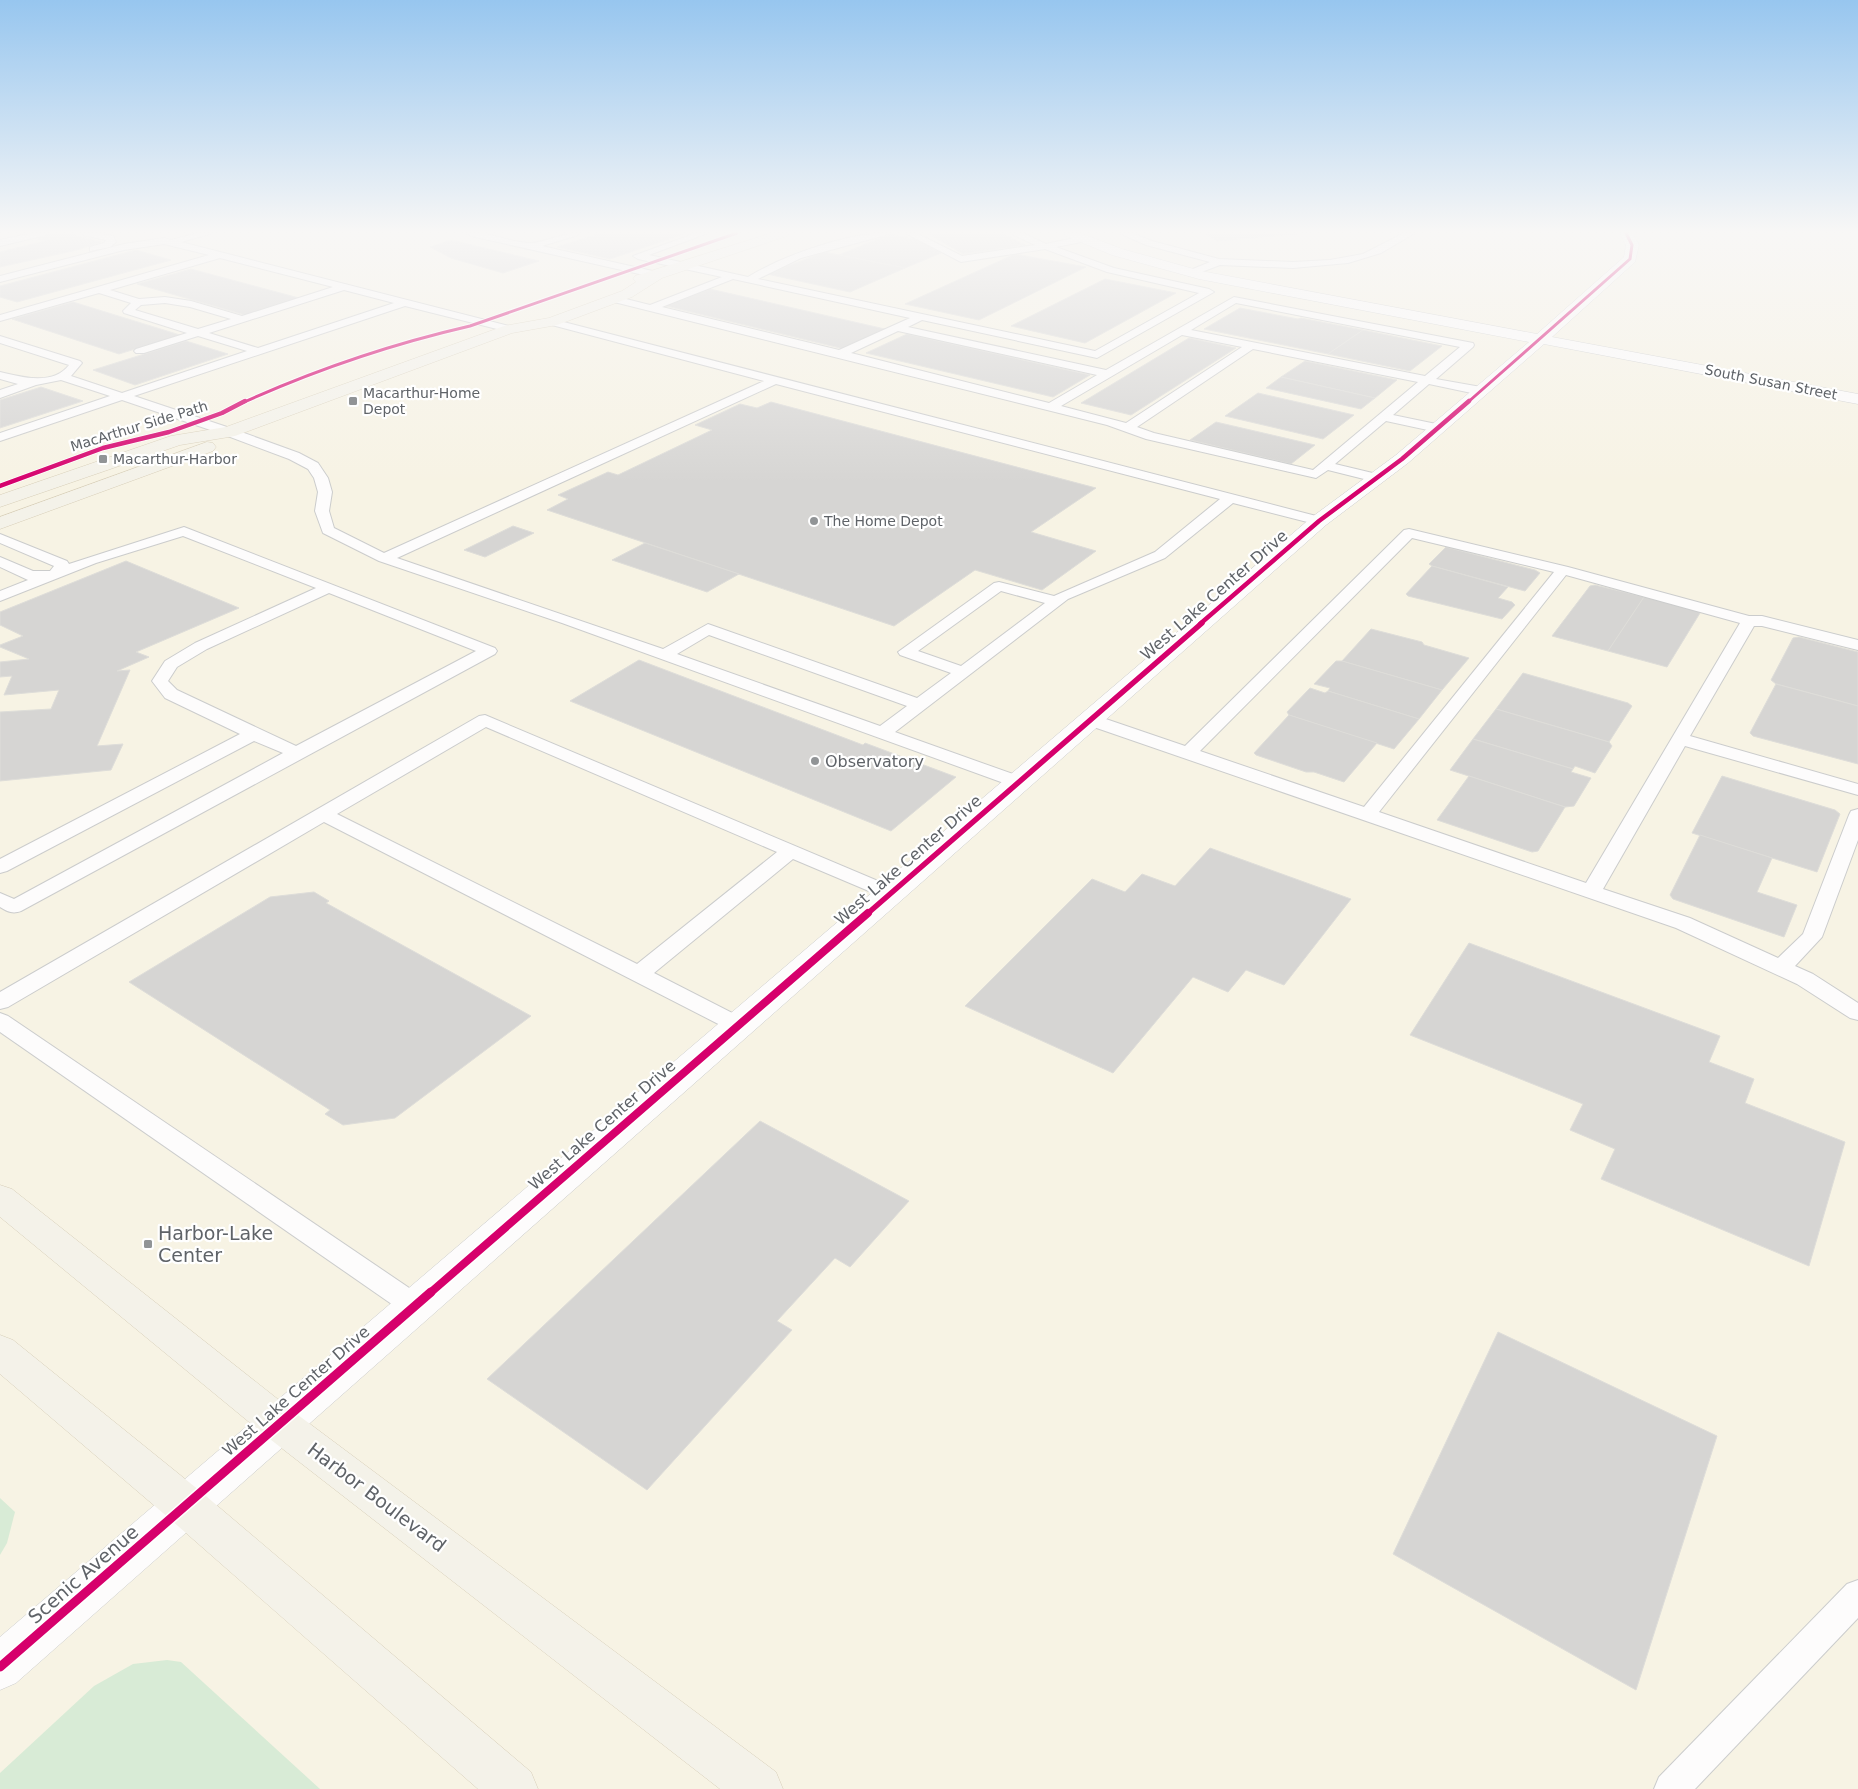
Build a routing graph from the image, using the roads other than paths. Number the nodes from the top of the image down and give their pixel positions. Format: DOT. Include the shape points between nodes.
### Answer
graph roads {
  1 [pos="146,316"];
  2 [pos="233,316"];
  3 [pos="250,316"];
  4 [pos="362,316"];
  5 [pos="461,316"];
  6 [pos="520,316"];
  7 [pos="567,316"];
  8 [pos="686,316"];
  9 [pos="1166,316"];
  10 [pos="1205,316"];
  11 [pos="1320,316"];
  12 [pos="1426,316"];
  13 [pos="1566,316"];
  14 [pos="921,317"];
  15 [pos="242,319"];
  16 [pos="552,322"];
  17 [pos="881,322"];
  18 [pos="899,327"];
  19 [pos="509,329"];
  20 [pos="1180,331"];
  21 [pos="198,332"];
  22 [pos="1542,338"];
  23 [pos="0,339"];
  24 [pos="1252,345"];
  25 [pos="140,351"];
  26 [pos="258,351"];
  27 [pos="840,354"];
  28 [pos="1107,374"];
  29 [pos="0,375"];
  30 [pos="63,377"];
  31 [pos="43,380"];
  32 [pos="775,380"];
  33 [pos="1428,380"];
  34 [pos="1481,391"];
  35 [pos="0,394"];
  36 [pos="122,396"];
  37 [pos="1858,399"];
  38 [pos="1051,407"];
  39 [pos="1384,417"];
  40 [pos="1127,428"];
  41 [pos="1438,428"];
  42 [pos="229,432"];
  43 [pos="0,437"];
  44 [pos="1326,466"];
  45 [pos="1376,478"];
  46 [pos="1230,498"];
  47 [pos="0,502"];
  48 [pos="1319,522"];
  49 [pos="0,524"];
  50 [pos="0,538"];
  51 [pos="384,558"];
  52 [pos="0,561"];
  53 [pos="1563,570"];
  54 [pos="55,575"];
  55 [pos="328,588"];
  56 [pos="0,596"];
  57 [pos="1056,601"];
  58 [pos="1749,621"];
  59 [pos="1858,644"];
  60 [pos="664,655"];
  61 [pos="963,672"];
  62 [pos="920,705"];
  63 [pos="1091,720"];
  64 [pos="882,733"];
  65 [pos="253,734"];
  66 [pos="1680,739"];
  67 [pos="297,753"];
  68 [pos="1188,753"];
  69 [pos="1018,782"];
  70 [pos="1858,790"];
  71 [pos="324,814"];
  72 [pos="1368,814"];
  73 [pos="1858,816"];
  74 [pos="790,851"];
  75 [pos="0,867"];
  76 [pos="1592,890"];
  77 [pos="890,893"];
  78 [pos="0,898"];
  79 [pos="1781,968"];
  80 [pos="638,974"];
  81 [pos="0,1002"];
  82 [pos="1858,1012"];
  83 [pos="0,1021"];
  84 [pos="738,1025"];
  85 [pos="0,1198"];
  86 [pos="415,1306"];
  87 [pos="0,1351"];
  88 [pos="280,1424"];
  89 [pos="185,1505"];
  90 [pos="1858,1595"];
  91 [pos="0,1666"];
  92 [pos="1679,1787"];
  93 [pos="514,1789"];
  94 [pos="759,1789"];
  1 -- 21 [label="lane"];
  2 -- 15 [label="lane"];
  3 -- 15 [label="lane"];
  4 -- 26 [label="lane"];
  5 -- 19 [label="lane"];
  6 -- 19 [label="main road"];
  7 -- 16 [label="main road"];
  8 -- 27 [label="lane"];
  9 -- 14 [label="lane" via="1098,355"];
  10 -- 20 [label="lane"];
  11 -- 33 [label="lane" via="1469,345"];
  12 -- 22 [label="street, South Susan Street"];
  13 -- 22 [label="street, West Lake Center Drive"];
  14 -- 18 [label="lane"];
  15 -- 21 [label="lane"];
  16 -- 19 [label="main road"];
  16 -- 32 [label="lane"];
  17 -- 18 [label="lane"];
  18 -- 27 [label="lane"];
  18 -- 28 [label="lane"];
  19 -- 42 [label="main road"];
  20 -- 24 [label="lane"];
  20 -- 28 [label="lane"];
  21 -- 25 [label="lane"];
  21 -- 26 [label="lane"];
  22 -- 34 [label="street, West Lake Center Drive"];
  22 -- 37 [label="street, South Susan Street"];
  23 -- 30 [label="lane" via="76,363 74,370"];
  24 -- 33 [label="lane"];
  24 -- 40 [label="lane"];
  26 -- 36 [label="lane"];
  27 -- 38 [label="lane"];
  28 -- 38 [label="lane"];
  29 -- 31 [label="lane" via="19,381"];
  30 -- 31 [label="lane"];
  30 -- 36 [label="lane"];
  31 -- 35 [label="lane"];
  32 -- 46 [label="lane"];
  32 -- 51 [label="lane"];
  33 -- 34 [label="lane"];
  33 -- 39 [label="lane"];
  34 -- 41 [label="street, West Lake Center Drive"];
  36 -- 42 [label="lane"];
  36 -- 43 [label="lane"];
  38 -- 40 [label="lane"];
  39 -- 41 [label="lane"];
  39 -- 44 [label="lane"];
  40 -- 44 [label="lane" via="1316,474"];
  41 -- 45 [label="street, West Lake Center Drive"];
  42 -- 47 [label="main road" via="177,440"];
  42 -- 49 [label="main road" via="203,450"];
  42 -- 51 [label="lane" via="313,466 325,492 322,511 328,530"];
  44 -- 45 [label="lane"];
  45 -- 48 [label="street, West Lake Center Drive"];
  46 -- 48 [label="lane"];
  46 -- 57 [label="lane" via="1160,554"];
  48 -- 63 [label="street, West Lake Center Drive"];
  50 -- 54 [label="lane" via="62,564"];
  51 -- 60 [label="lane"];
  52 -- 54 [label="lane" via="31,576"];
  53 -- 58 [label="lane"];
  53 -- 68 [label="lane" via="1409,533"];
  53 -- 72 [label="lane"];
  54 -- 55 [label="lane" via="91,560 184,531"];
  54 -- 56 [label="lane"];
  55 -- 65 [label="lane" via="201,646 171,664 160,681 171,694"];
  55 -- 67 [label="lane" via="489,651"];
  57 -- 61 [label="lane"];
  57 -- 61 [label="lane" via="999,586 906,652"];
  58 -- 59 [label="lane" via="1762,621"];
  58 -- 66 [label="lane"];
  60 -- 62 [label="lane" via="708,630"];
  60 -- 64 [label="lane"];
  61 -- 62 [label="lane"];
  62 -- 64 [label="lane"];
  63 -- 68 [label="lane"];
  63 -- 69 [label="street, West Lake Center Drive"];
  64 -- 69 [label="lane"];
  65 -- 67 [label="lane"];
  65 -- 75 [label="lane"];
  66 -- 70 [label="lane"];
  66 -- 76 [label="lane"];
  67 -- 78 [label="lane" via="14,907"];
  68 -- 72 [label="lane"];
  69 -- 77 [label="street, West Lake Center Drive"];
  71 -- 74 [label="lane" via="485,720"];
  71 -- 80 [label="lane"];
  71 -- 81 [label="lane"];
  72 -- 76 [label="lane"];
  73 -- 79 [label="lane" via="1812,937"];
  74 -- 77 [label="lane"];
  74 -- 80 [label="lane"];
  76 -- 79 [label="lane" via="1683,923"];
  77 -- 84 [label="street, West Lake Center Drive"];
  79 -- 82 [label="lane"];
  80 -- 84 [label="lane"];
  83 -- 86 [label="lane"];
  84 -- 86 [label="street, West Lake Center Drive"];
  85 -- 88 [label="main road, Harbor Boulevard"];
  86 -- 88 [label="street, West Lake Center Drive"];
  87 -- 89 [label="main road"];
  88 -- 89 [label="street, West Lake Center Drive"];
  88 -- 94 [label="main road, Harbor Boulevard"];
  89 -- 91 [label="street, Scenic Avenue"];
  89 -- 93 [label="main road"];
  90 -- 92 [label="lane"];
}
